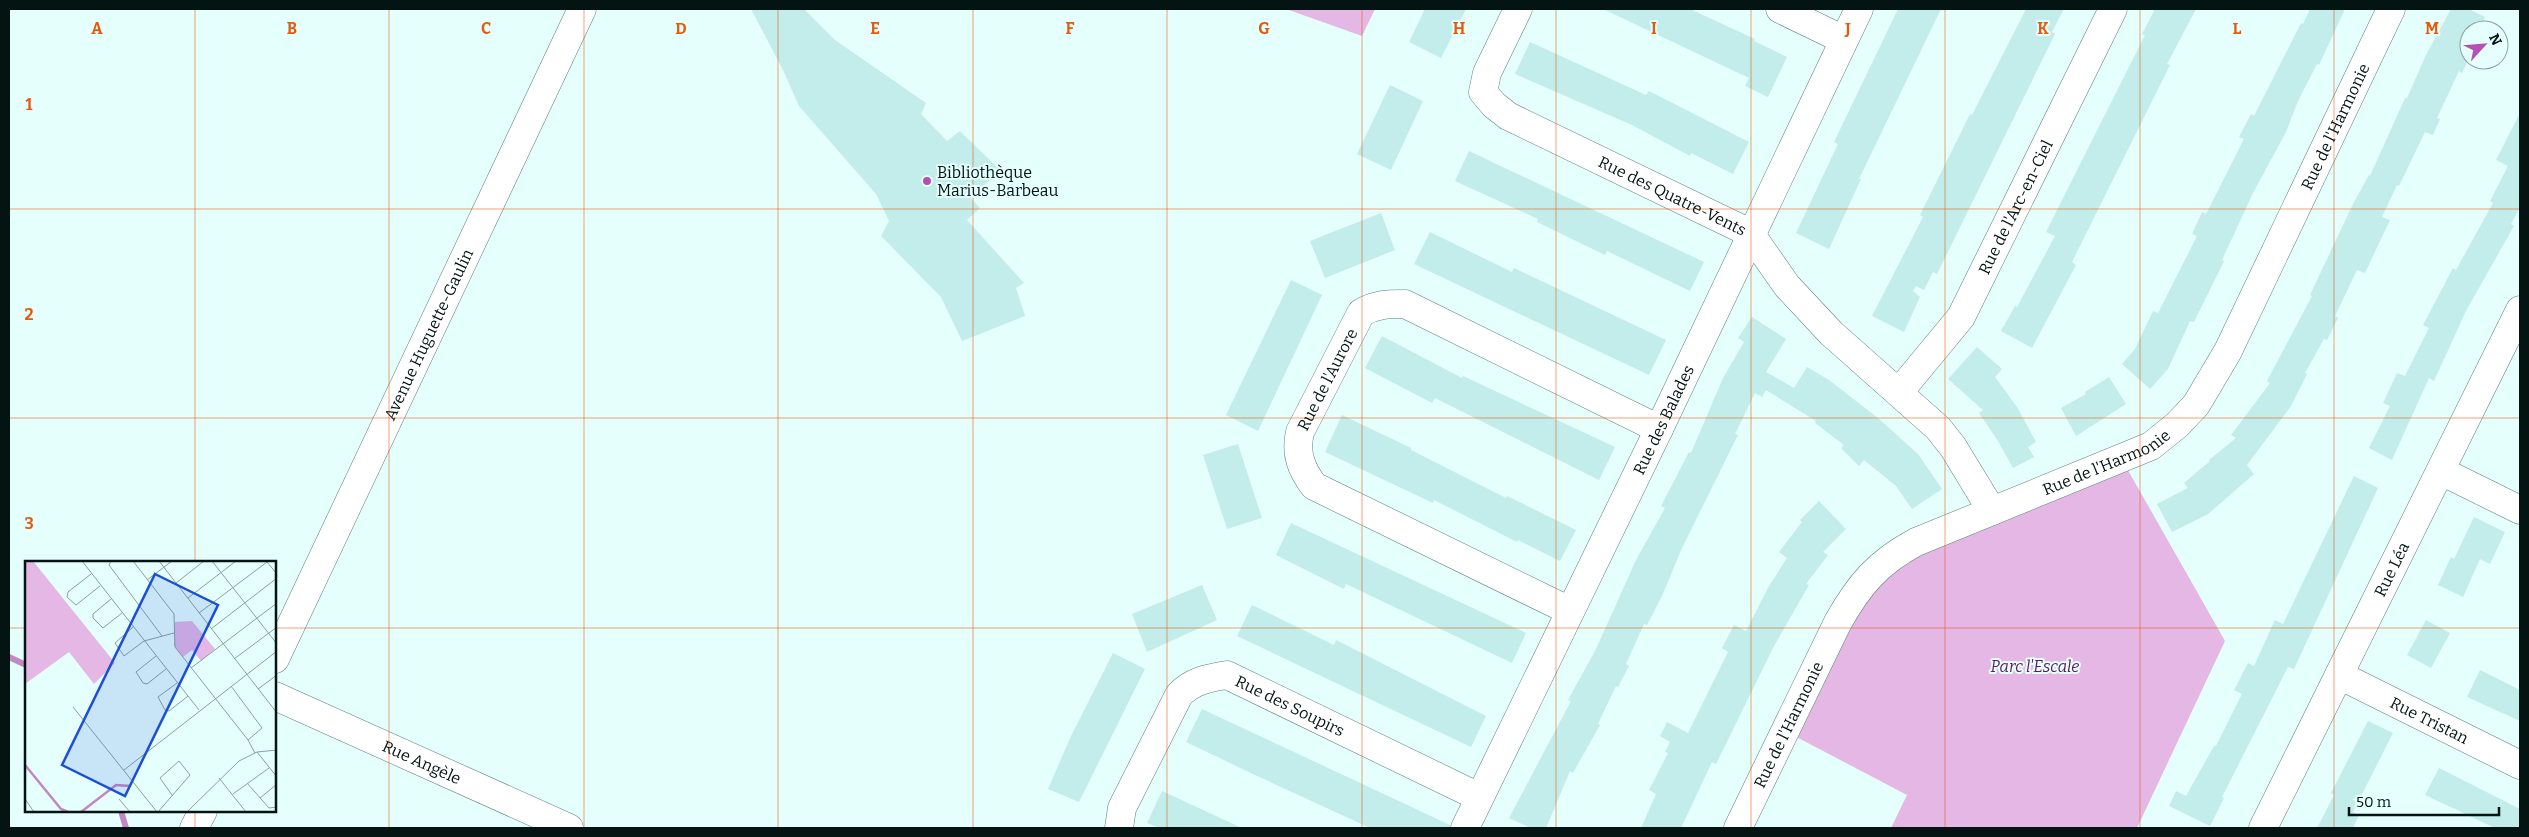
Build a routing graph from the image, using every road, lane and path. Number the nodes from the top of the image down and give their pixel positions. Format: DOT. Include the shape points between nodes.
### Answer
graph roads {
  1 [pos="582,9"];
  2 [pos="1518,9"];
  3 [pos="1780,9"];
  4 [pos="1859,9"];
  5 [pos="2113,9"];
  6 [pos="2392,9"];
  7 [pos="1844,40"];
  8 [pos="1750,233"];
  9 [pos="2520,310"];
  10 [pos="1899,392"];
  11 [pos="1659,428"];
  12 [pos="2440,471"];
  13 [pos="2520,510"];
  14 [pos="1992,511"];
  15 [pos="1570,611"];
  16 [pos="276,657"];
  17 [pos="2339,675"];
  18 [pos="276,696"];
  19 [pos="2520,765"];
  20 [pos="1478,798"];
  21 [pos="202,812"];
  22 [pos="194,828"];
  23 [pos="569,828"];
  24 [pos="1119,828"];
  25 [pos="1465,828"];
  26 [pos="1738,828"];
  27 [pos="2263,828"];
  1 -- 16 [label="street, Avenue Huguette-Gaulin"];
  2 -- 8 [label="street, Rue des Quatre-Vents" via="1487,73 1483,92 1494,105 1508,116"];
  3 -- 7 [label="street"];
  4 -- 7 [label="street, Rue des Balades"];
  5 -- 10 [label="street, Rue de l'Arc-en-Ciel" via="1961,318"];
  6 -- 14 [label="street, Rue de l'Harmonie" via="2228,351 2196,405 2151,446"];
  7 -- 8 [label="street, Rue des Balades"];
  8 -- 10 [label="street, Rue des Quatre-Vents" via="1786,286 1831,333"];
  8 -- 11 [label="street, Rue des Balades"];
  9 -- 12 [label="street, Rue Léa"];
  10 -- 14 [label="street, Rue des Quatre-Vents" via="1938,428"];
  11 -- 15 [label="street, Rue des Balades"];
  11 -- 15 [label="street, Rue de l'Aurore" via="1406,304 1383,304 1361,313 1300,432 1297,446 1302,471 1314,486"];
  12 -- 13 [label="street"];
  12 -- 17 [label="street, Rue Léa"];
  14 -- 26 [label="street, Rue de l'Harmonie" via="1894,554 1874,570 1854,594"];
  15 -- 20 [label="street, Rue des Balades"];
  17 -- 19 [label="street, Rue Tristan"];
  17 -- 27 [label="street, Rue Léa"];
  18 -- 23 [label="street, Rue Angèle"];
  20 -- 24 [label="street, Rue des Soupirs" via="1227,675 1204,678 1179,695 1122,808"];
  20 -- 25 [label="street, Rue des Balades"];
  21 -- 22 [label="street"];
}
